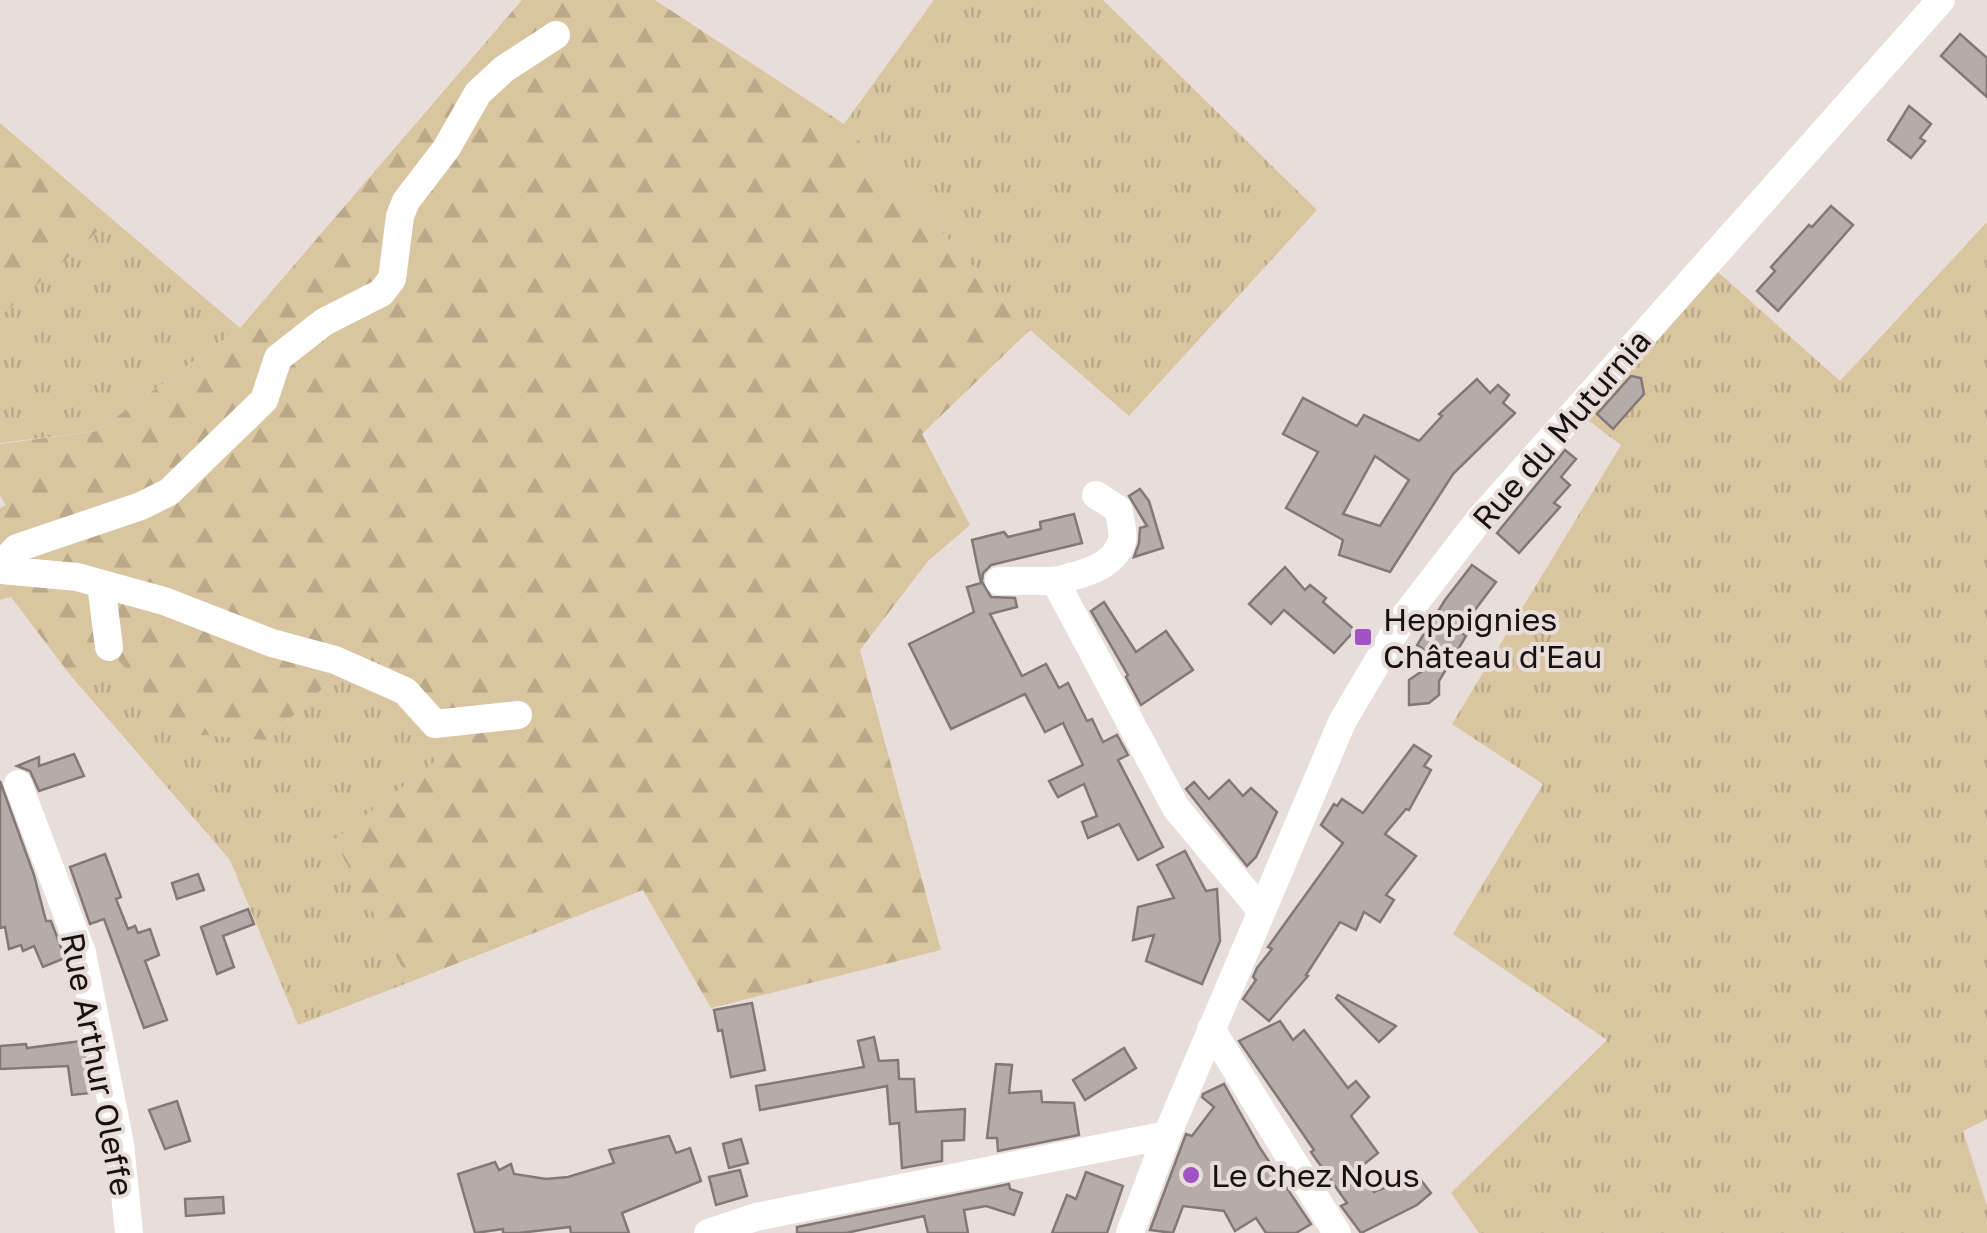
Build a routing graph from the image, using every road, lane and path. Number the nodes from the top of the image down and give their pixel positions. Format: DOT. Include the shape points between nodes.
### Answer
graph roads {
  1 [pos="1941,0"];
  2 [pos="556,35"];
  3 [pos="1096,495"];
  4 [pos="0,568"];
  5 [pos="999,581"];
  6 [pos="101,584"];
  7 [pos="1062,592"];
  8 [pos="109,648"];
  9 [pos="518,715"];
  10 [pos="18,784"];
  11 [pos="1261,910"];
  12 [pos="1211,1029"];
  13 [pos="1166,1135"];
  14 [pos="788,1222"];
  15 [pos="130,1233"];
  16 [pos="708,1233"];
  17 [pos="1130,1233"];
  18 [pos="1337,1233"];
  1 -- 11 [label="street, Rue du Muturnia" via="1479,520 1404,617 1342,722"];
  2 -- 4 [label="street" via="478,93 406,201 392,279 381,292 324,322 278,358 264,400 169,492 17,548"];
  3 -- 7 [label="street" via="1118,509 1123,539 1112,558"];
  4 -- 6 [label="street"];
  5 -- 7 [label="street"];
  6 -- 8 [label="street"];
  6 -- 9 [label="street" via="335,660 405,691 436,724"];
  7 -- 11 [label="street" via="1176,808"];
  10 -- 15 [label="street, Rue Arthur Oleffe" via="82,953 120,1144"];
  11 -- 12 [label="street, Rue du Muturnia"];
  12 -- 13 [label="street, Rue du Muturnia"];
  12 -- 18 [label="street"];
  13 -- 14 [label="street"];
  13 -- 17 [label="street, Rue du Muturnia"];
  14 -- 16 [label="street" via="756,1216"];
}
